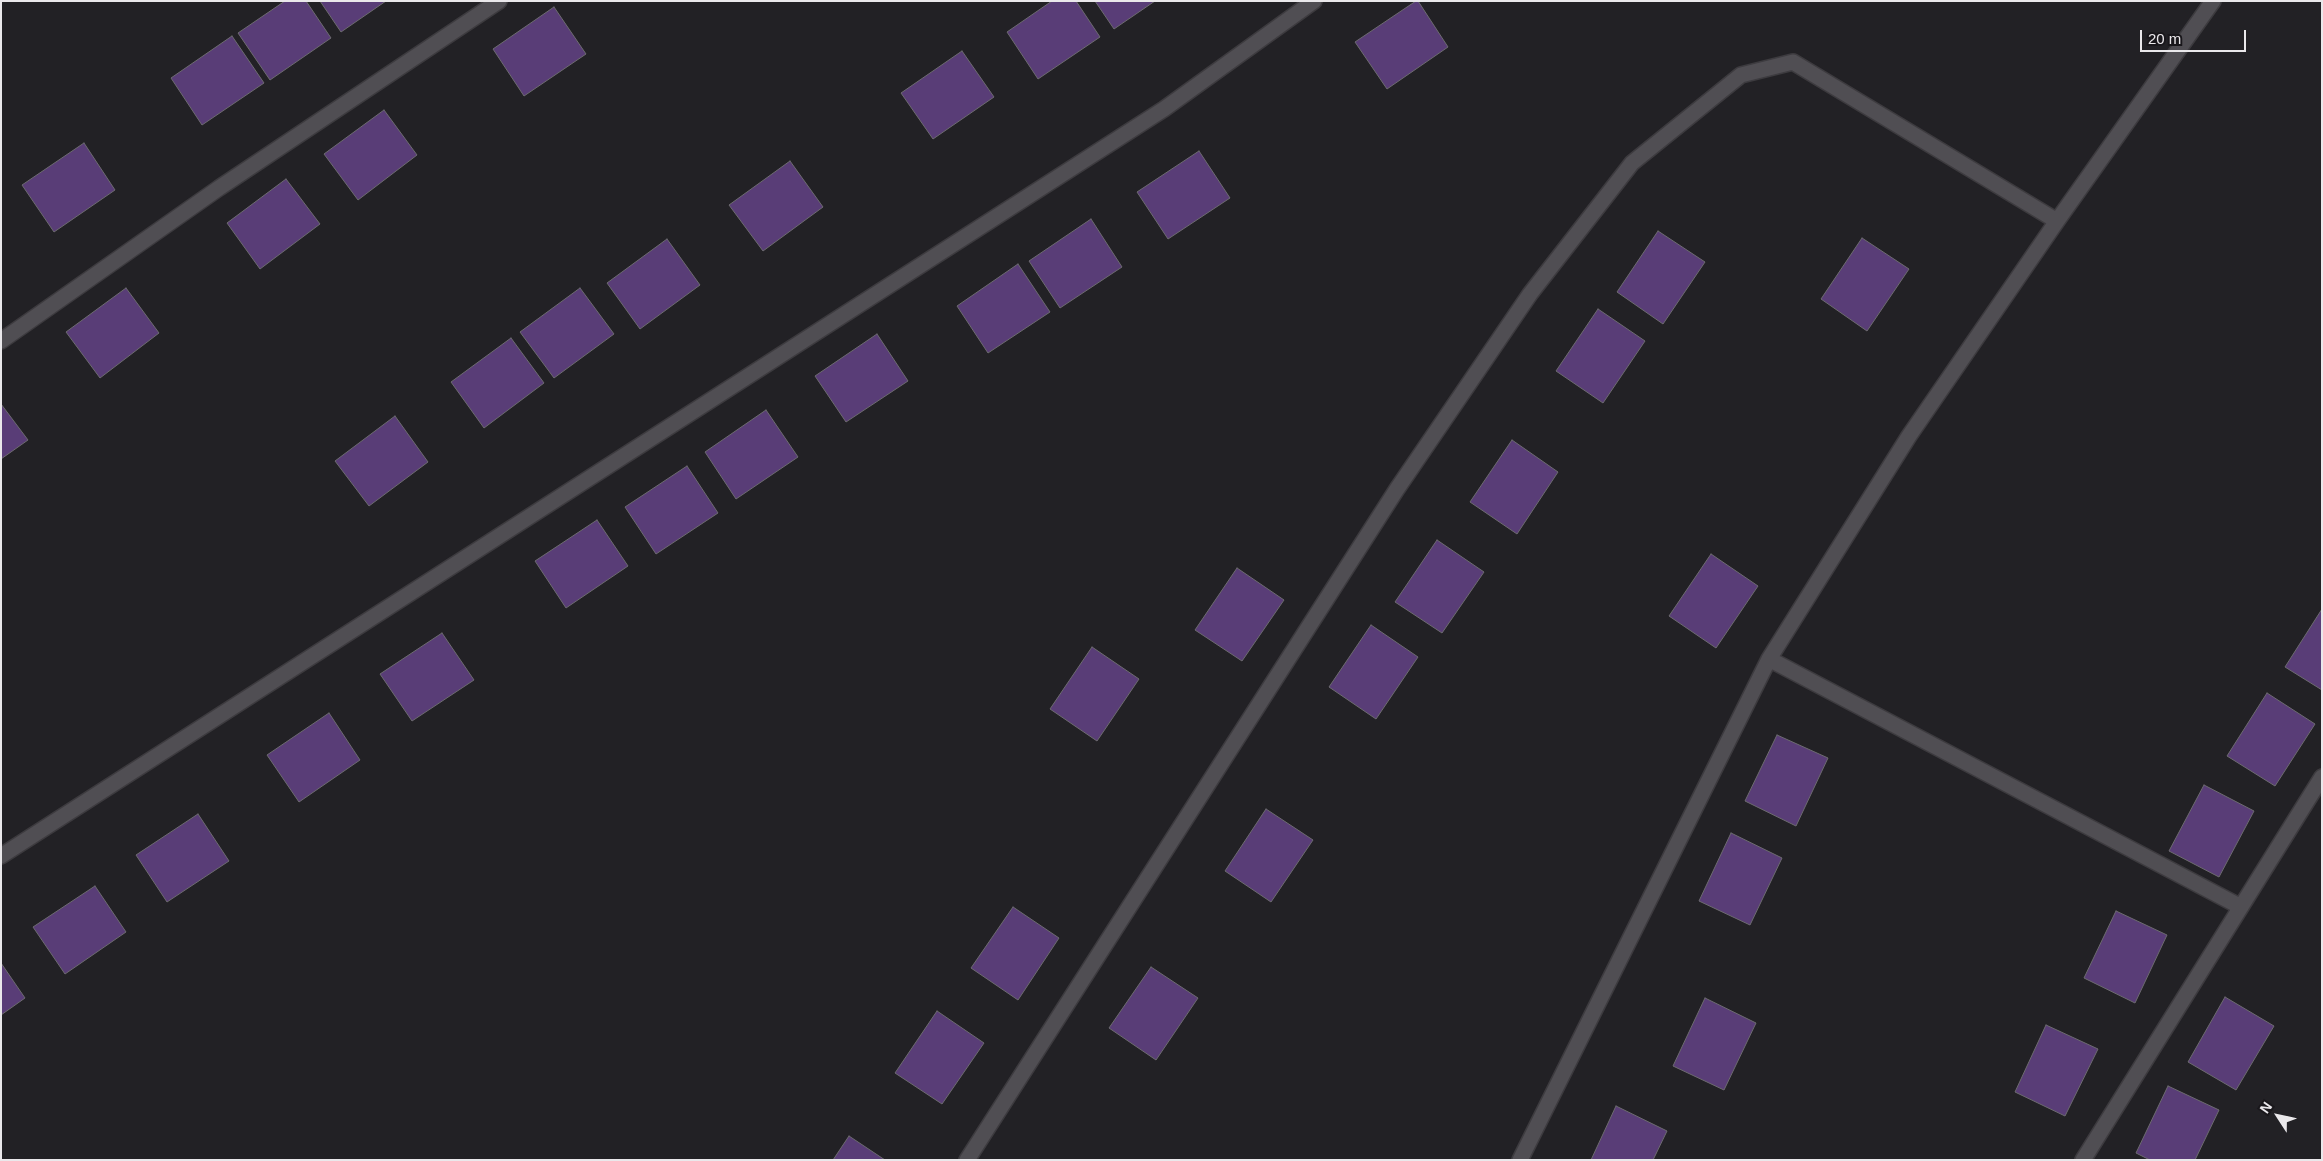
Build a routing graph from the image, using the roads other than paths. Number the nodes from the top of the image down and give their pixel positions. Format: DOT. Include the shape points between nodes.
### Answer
graph roads {
  1 [pos="498,1"];
  2 [pos="1314,1"];
  3 [pos="2213,1"];
  4 [pos="2057,221"];
  5 [pos="1,341"];
  6 [pos="1769,659"];
  7 [pos="2322,777"];
  8 [pos="1,856"];
  9 [pos="2241,907"];
  10 [pos="967,1160"];
  11 [pos="1520,1160"];
  12 [pos="2083,1160"];
  1 -- 5 [label="street" via="219,188"];
  2 -- 8 [label="street" via="1164,109"];
  3 -- 4 [label="street"];
  4 -- 6 [label="street" via="1909,436"];
  4 -- 10 [label="street" via="1793,62 1741,75 1632,163 1530,294 1397,489"];
  6 -- 9 [label="street"];
  6 -- 11 [label="street"];
  7 -- 9 [label="street"];
  9 -- 12 [label="street"];
}
